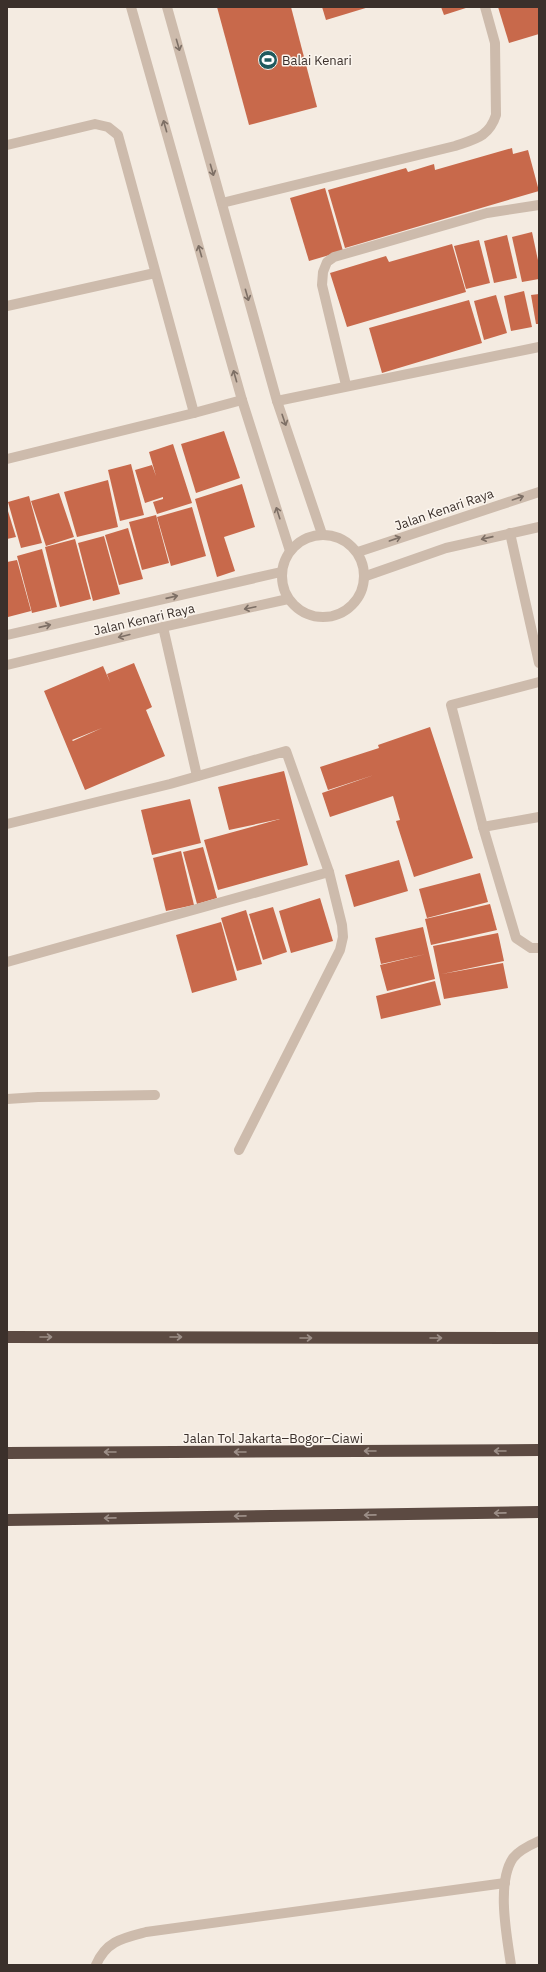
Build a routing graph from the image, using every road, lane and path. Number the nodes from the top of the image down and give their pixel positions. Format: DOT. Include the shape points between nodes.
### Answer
graph roads {
  1 [pos="131,7"];
  2 [pos="167,7"];
  3 [pos="485,7"];
  4 [pos="7,145"];
  5 [pos="222,203"];
  6 [pos="539,205"];
  7 [pos="155,272"];
  8 [pos="7,306"];
  9 [pos="539,347"];
  10 [pos="346,385"];
  11 [pos="242,400"];
  12 [pos="277,400"];
  13 [pos="194,412"];
  14 [pos="7,459"];
  15 [pos="539,492"];
  16 [pos="539,527"];
  17 [pos="510,533"];
  18 [pos="322,534"];
  19 [pos="290,551"];
  20 [pos="358,552"];
  21 [pos="281,572"];
  22 [pos="366,576"];
  23 [pos="288,599"];
  24 [pos="162,627"];
  25 [pos="7,635"];
  26 [pos="539,662"];
  27 [pos="7,665"];
  28 [pos="539,682"];
  29 [pos="197,776"];
  30 [pos="539,817"];
  31 [pos="7,824"];
  32 [pos="483,827"];
  33 [pos="329,872"];
  34 [pos="539,948"];
  35 [pos="7,962"];
  36 [pos="155,1095"];
  37 [pos="7,1099"];
  38 [pos="239,1150"];
  39 [pos="7,1337"];
  40 [pos="539,1338"];
  41 [pos="539,1450"];
  42 [pos="7,1453"];
  43 [pos="539,1512"];
  44 [pos="7,1520"];
  45 [pos="539,1841"];
  46 [pos="505,1883"];
  47 [pos="96,1965"];
  48 [pos="511,1965"];
  11 -- 1 [label="street, one-way"];
  2 -- 5 [label="street, one-way"];
  3 -- 5 [label="street" via="494,43 496,101 496,115 488,132 455,146"];
  4 -- 7 [label="street" via="94,124 108,127 118,135"];
  5 -- 12 [label="street, one-way"];
  6 -- 10 [label="street" via="487,213 365,248 327,262 322,285"];
  7 -- 8 [label="street"];
  7 -- 13 [label="street"];
  9 -- 10 [label="street"];
  10 -- 12 [label="street"];
  11 -- 13 [label="street"];
  19 -- 11 [label="street, one-way"];
  12 -- 18 [label="street, one-way"];
  13 -- 14 [label="street"];
  20 -- 15 [label="street, Jalan Kenari Raya, one-way"];
  16 -- 17 [label="street"];
  17 -- 22 [label="street, one-way" via="446,548"];
  17 -- 26 [label="street"];
  18 -- 19 [label="street" via="304,538"];
  18 -- 20 [label="street" via="342,538"];
  19 -- 21 [label="street"];
  20 -- 22 [label="street" via="364,563"];
  21 -- 23 [label="street"];
  25 -- 21 [label="street, Jalan Kenari Raya, one-way"];
  22 -- 23 [label="street" via="357,601 336,616 309,616"];
  23 -- 24 [label="street, Jalan Kenari Raya, one-way"];
  24 -- 27 [label="street, Jalan Kenari Raya, one-way"];
  24 -- 29 [label="street"];
  28 -- 32 [label="street" via="451,705"];
  29 -- 31 [label="street"];
  29 -- 33 [label="street" via="286,751"];
  30 -- 32 [label="street"];
  32 -- 34 [label="street" via="516,938 531,948"];
  33 -- 35 [label="street"];
  33 -- 38 [label="street" via="342,924 340,950"];
  36 -- 37 [label="street"];
  39 -- 40 [label="highway, one-way"];
  41 -- 42 [label="highway, Jalan Tol Jakarta–Bogor–Ciawi, one-way"];
  43 -- 44 [label="highway, one-way"];
  45 -- 46 [label="street" via="521,1850 513,1859"];
  46 -- 47 [label="street" via="146,1932 120,1939 101,1953"];
  46 -- 48 [label="street"];
}
